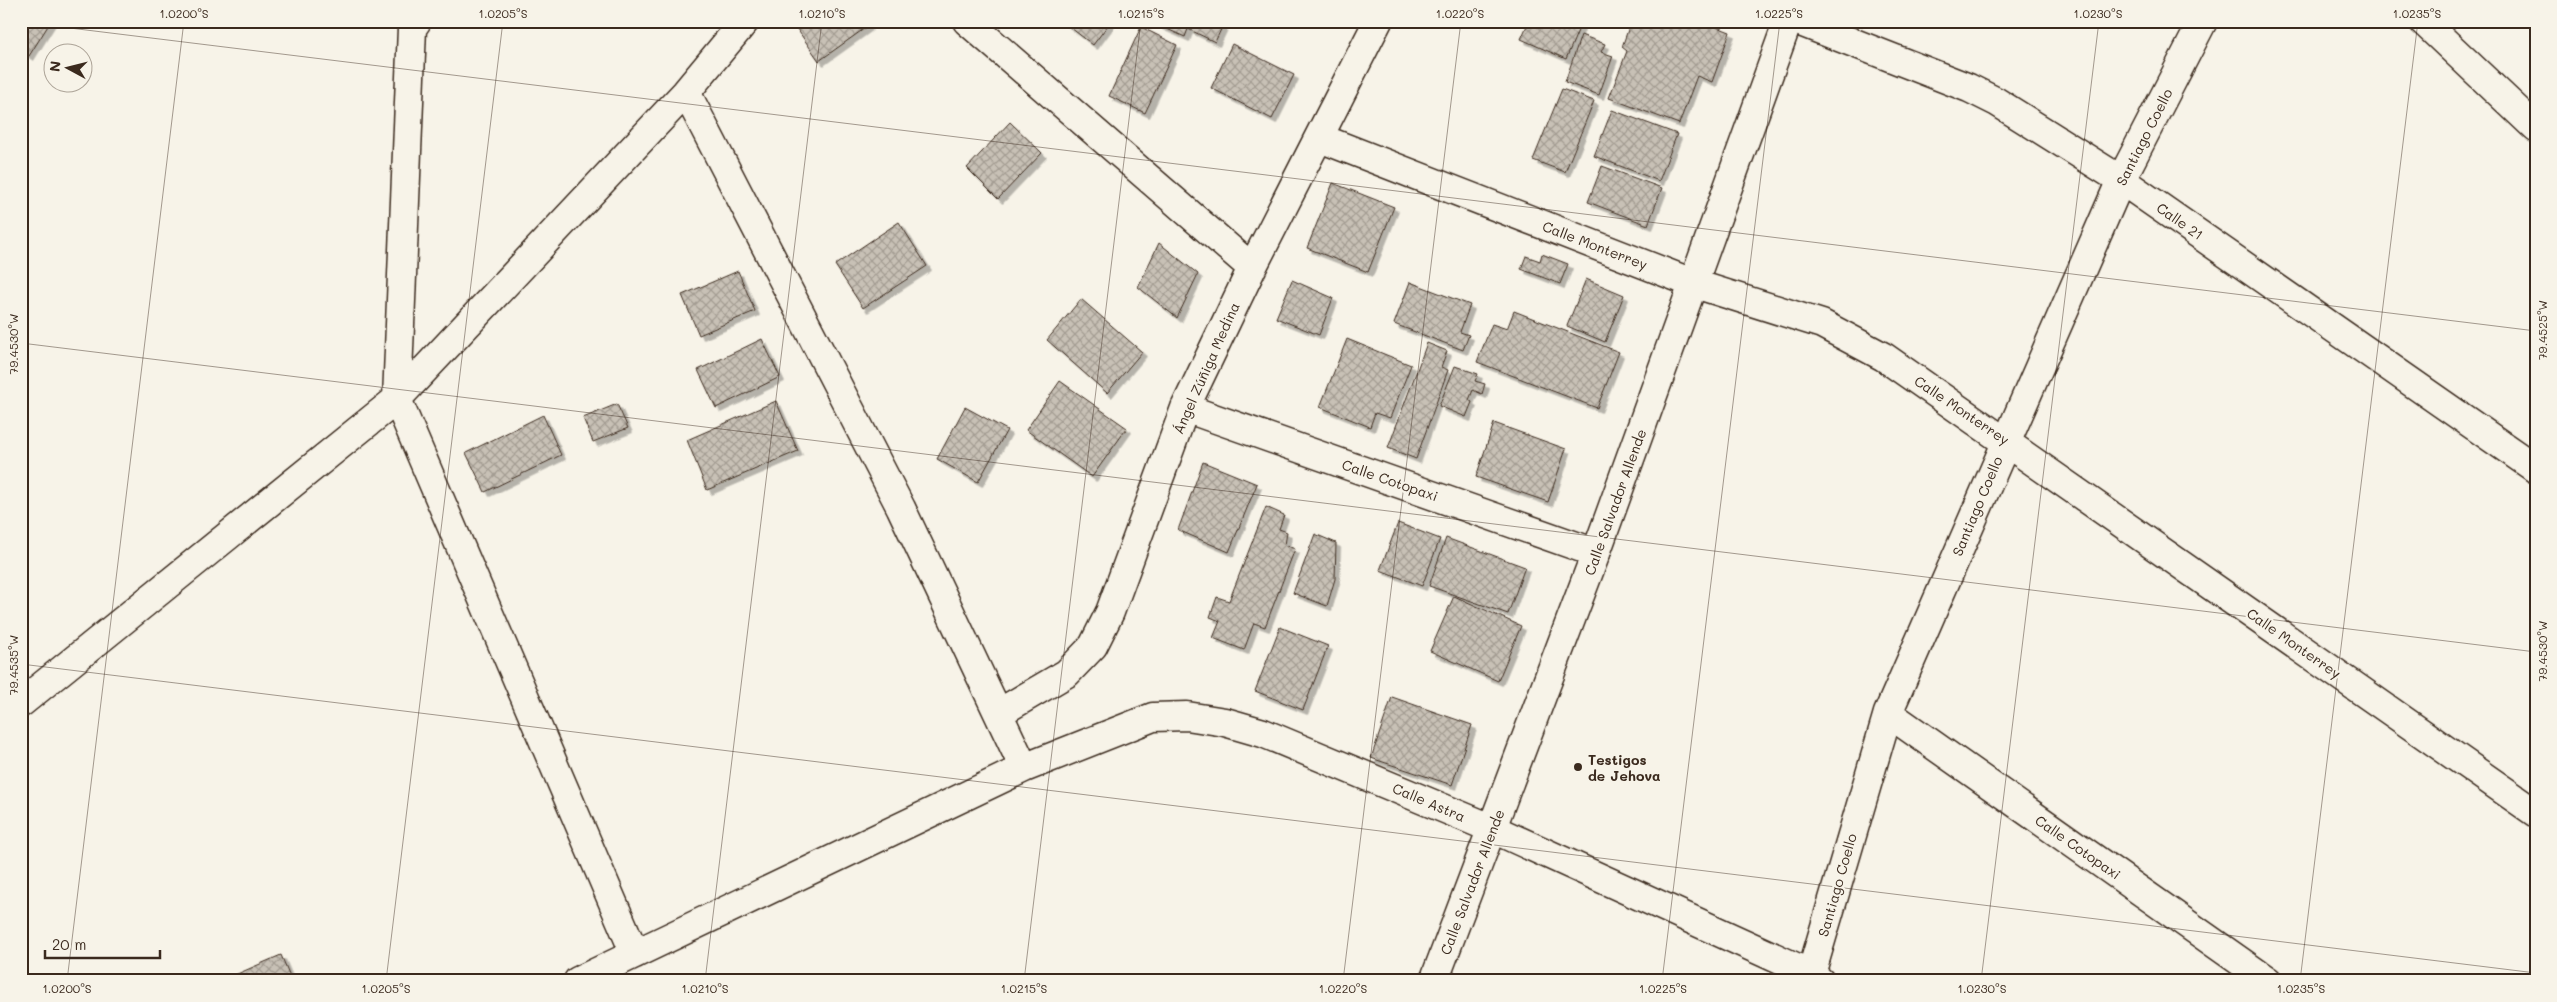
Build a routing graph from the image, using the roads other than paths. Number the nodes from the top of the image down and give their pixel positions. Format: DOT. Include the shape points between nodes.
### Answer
graph roads {
  1 [pos="745,21"];
  2 [pos="967,21"];
  3 [pos="1378,21"];
  4 [pos="1788,21"];
  5 [pos="1798,21"];
  6 [pos="2203,21"];
  7 [pos="2423,21"];
  8 [pos="410,24"];
  9 [pos="686,92"];
  10 [pos="2536,128"];
  11 [pos="1320,138"];
  12 [pos="2121,180"];
  13 [pos="1252,268"];
  14 [pos="1695,284"];
  15 [pos="397,399"];
  16 [pos="1185,408"];
  17 [pos="2006,440"];
  18 [pos="2536,469"];
  19 [pos="1596,553"];
  20 [pos="21,703"];
  21 [pos="998,712"];
  22 [pos="1888,713"];
  23 [pos="1024,768"];
  24 [pos="2536,812"];
  25 [pos="1493,829"];
  26 [pos="634,954"];
  27 [pos="1813,979"];
  28 [pos="578,981"];
  29 [pos="1434,981"];
  30 [pos="2268,981"];
  1 -- 9 [label="street"];
  2 -- 13 [label="street"];
  3 -- 11 [label="street, Ángel Zúñiga Medina"];
  4 -- 14 [label="street, Calle Salvador Allende"];
  5 -- 12 [label="street, Calle 21" via="1976,91"];
  6 -- 12 [label="street, Santiago Coello"];
  7 -- 10 [label="street"];
  8 -- 15 [label="street"];
  9 -- 15 [label="street"];
  9 -- 21 [label="street" via="900,508"];
  11 -- 13 [label="street, Ángel Zúñiga Medina"];
  11 -- 14 [label="street, Calle Monterrey"];
  12 -- 17 [label="street, Santiago Coello"];
  12 -- 18 [label="street, Calle 21"];
  13 -- 16 [label="street, Ángel Zúñiga Medina"];
  14 -- 17 [label="street, Calle Monterrey" via="1822,324 1884,357"];
  14 -- 19 [label="street, Calle Salvador Allende"];
  15 -- 20 [label="street"];
  15 -- 26 [label="street"];
  16 -- 19 [label="street, Calle Cotopaxi"];
  16 -- 21 [label="street, Ángel Zúñiga Medina" via="1110,612 1093,646 1067,673"];
  17 -- 22 [label="street, Santiago Coello"];
  17 -- 24 [label="street, Calle Monterrey"];
  19 -- 25 [label="street, Calle Salvador Allende"];
  21 -- 23 [label="street"];
  22 -- 27 [label="street, Santiago Coello"];
  22 -- 30 [label="street, Calle Cotopaxi"];
  23 -- 25 [label="street, Calle Astra" via="1153,717 1187,716 1263,733"];
  23 -- 26 [label="street, Calle Astra"];
  25 -- 27 [label="street, Calle Astra"];
  25 -- 29 [label="street, Calle Salvador Allende"];
  26 -- 28 [label="street, Calle Astra"];
}
